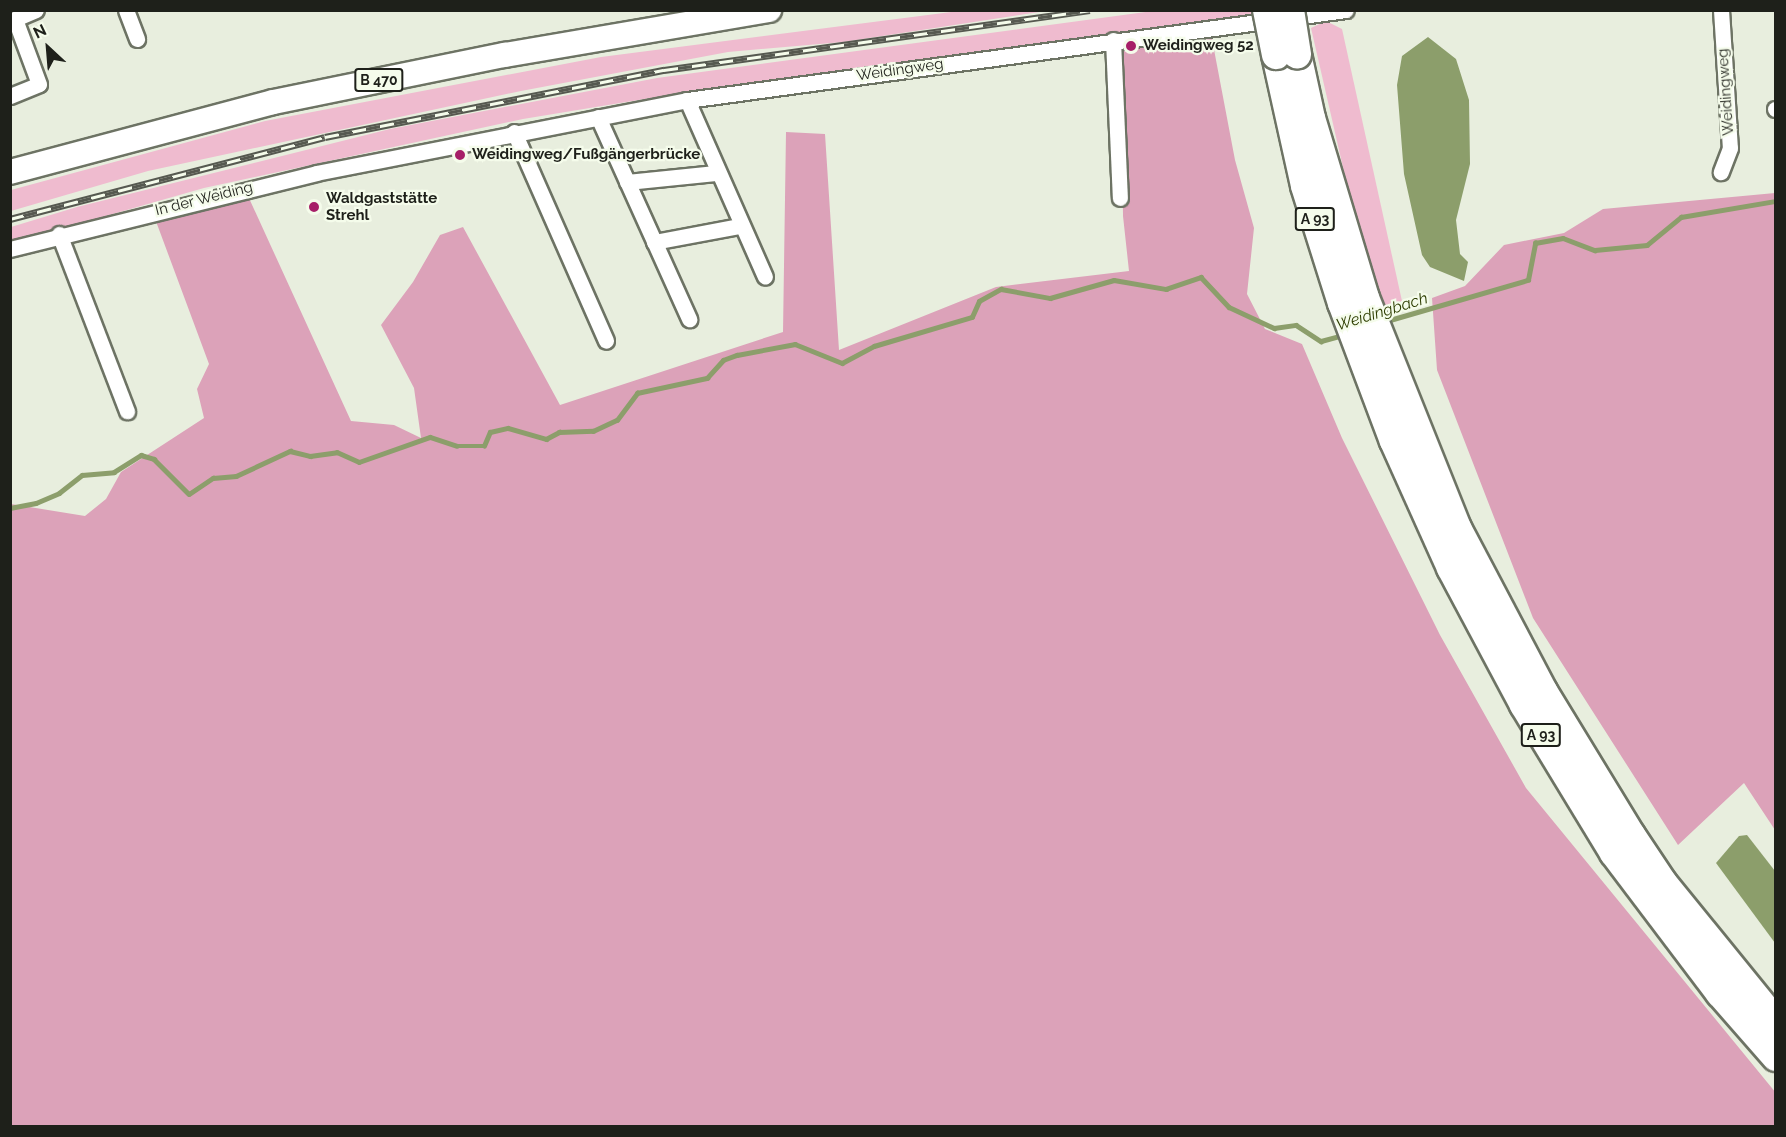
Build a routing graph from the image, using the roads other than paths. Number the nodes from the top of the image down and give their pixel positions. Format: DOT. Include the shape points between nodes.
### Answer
graph roads {
  1 [pos="36,10"];
  2 [pos="126,10"];
  3 [pos="769,10"];
  4 [pos="1267,10"];
  5 [pos="1290,10"];
  6 [pos="1346,10"];
  7 [pos="1721,10"];
  8 [pos="13,20"];
  9 [pos="137,39"];
  10 [pos="1113,40"];
  11 [pos="1287,55"];
  12 [pos="10,96"];
  13 [pos="687,100"];
  14 [pos="598,117"];
  15 [pos="514,132"];
  16 [pos="349,167"];
  17 [pos="10,172"];
  18 [pos="716,172"];
  19 [pos="1721,172"];
  20 [pos="627,182"];
  21 [pos="1120,198"];
  22 [pos="739,226"];
  23 [pos="59,234"];
  24 [pos="654,242"];
  25 [pos="10,249"];
  26 [pos="765,277"];
  27 [pos="689,319"];
  28 [pos="606,341"];
  29 [pos="1381,373"];
  30 [pos="127,411"];
  31 [pos="1776,1022"];
  32 [pos="1776,1057"];
  1 -- 8 [label="street"];
  2 -- 9 [label="street"];
  3 -- 17 [label="main road, B 470" via="505,55 285,100"];
  4 -- 11 [label="highway, A 93, bridge"];
  5 -- 11 [label="highway, A 93, bridge"];
  6 -- 10 [label="street, Weidingweg"];
  7 -- 19 [label="street, Weidingweg" via="1730,148"];
  8 -- 12 [label="street" via="39,84"];
  10 -- 13 [label="street, Weidingweg"];
  10 -- 21 [label="street"];
  11 -- 29 [label="highway, A 93" via="1311,118 1353,300"];
  13 -- 14 [label="street, Weidingweg"];
  13 -- 18 [label="street"];
  14 -- 15 [label="street, Weidingweg"];
  14 -- 20 [label="street"];
  15 -- 16 [label="street, Weidingweg"];
  15 -- 28 [label="street"];
  16 -- 23 [label="street, In der Weiding"];
  18 -- 20 [label="street"];
  18 -- 22 [label="street"];
  20 -- 24 [label="street"];
  22 -- 24 [label="street"];
  22 -- 26 [label="street"];
  23 -- 25 [label="street, In der Weiding"];
  23 -- 30 [label="street"];
  24 -- 27 [label="street"];
  29 -- 31 [label="highway, A 93" via="1543,691 1664,883"];
  29 -- 32 [label="highway, A 93" via="1417,495 1535,725 1614,853 1720,993"];
}
